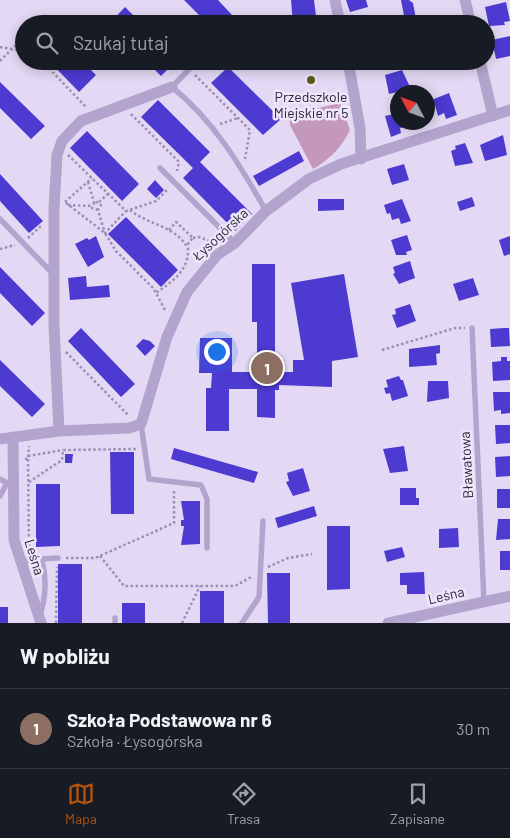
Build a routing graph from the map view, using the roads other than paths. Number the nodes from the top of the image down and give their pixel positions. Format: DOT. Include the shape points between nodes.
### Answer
graph roads {
  1 [pos="335,0"];
  2 [pos="465,0"];
  3 [pos="338,15"];
  4 [pos="469,15"];
  5 [pos="189,70"];
  6 [pos="350,70"];
  7 [pos="482,70"];
  8 [pos="172,87"];
  9 [pos="510,110"];
  10 [pos="493,116"];
  11 [pos="361,159"];
  12 [pos="160,168"];
  13 [pos="266,211"];
  14 [pos="0,219"];
  15 [pos="235,243"];
  16 [pos="54,276"];
  17 [pos="472,328"];
  18 [pos="141,424"];
  19 [pos="59,431"];
  20 [pos="13,437"];
  21 [pos="0,439"];
  22 [pos="0,479"];
  23 [pos="10,483"];
  24 [pos="0,496"];
  25 [pos="263,521"];
  26 [pos="207,548"];
  27 [pos="58,558"];
  28 [pos="41,559"];
  29 [pos="25,561"];
  30 [pos="510,596"];
  31 [pos="484,602"];
  32 [pos="40,621"];
  33 [pos="242,623"];
  34 [pos="388,623"];
  1 -- 3 [label="street"];
  2 -- 4 [label="street"];
  5 -- 8 [label="lane"];
  6 -- 11 [label="street" via="360,128"];
  7 -- 10 [label="street"];
  8 -- 13 [label="lane" via="212,126 243,170"];
  8 -- 16 [label="street" via="121,104 81,121 70,130 57,155"];
  9 -- 10 [label="street, Łysogórska"];
  10 -- 11 [label="street, Łysogórska"];
  11 -- 13 [label="street, Łysogórska" via="341,164 309,180"];
  12 -- 15 [label="lane"];
  13 -- 15 [label="street, Łysogórska"];
  14 -- 16 [label="lane"];
  15 -- 18 [label="street, Łysogórska" via="217,256 187,292 172,325"];
  16 -- 19 [label="street"];
  17 -- 31 [label="lane, Bławatowa"];
  18 -- 19 [label="street" via="129,428"];
  18 -- 26 [label="lane" via="149,480 201,485 207,499"];
  19 -- 20 [label="street"];
  20 -- 21 [label="street"];
  20 -- 23 [label="street, Leśna"];
  22 -- 23 [label="lane"];
  23 -- 24 [label="lane"];
  23 -- 29 [label="street, Leśna" via="14,540"];
  25 -- 33 [label="lane" via="259,597"];
  27 -- 28 [label="lane"];
  28 -- 29 [label="lane"];
  28 -- 32 [label="lane" via="45,602"];
  29 -- 32 [label="street, Leśna"];
  30 -- 31 [label="street, Leśna"];
  31 -- 34 [label="street, Leśna"];
}
